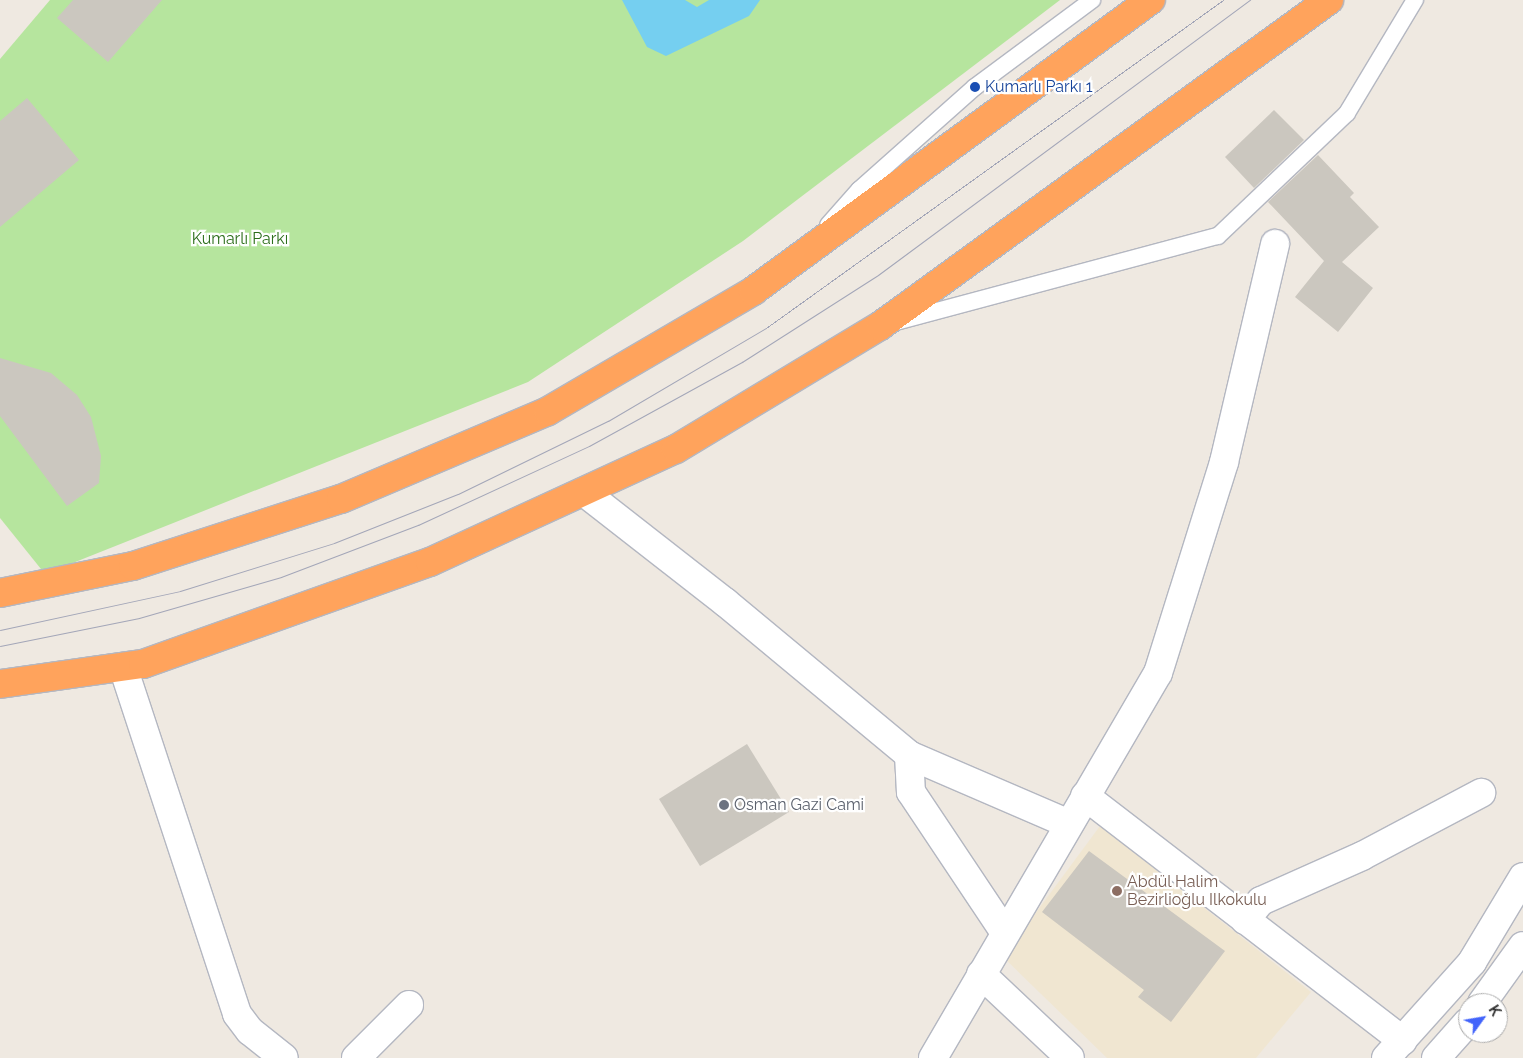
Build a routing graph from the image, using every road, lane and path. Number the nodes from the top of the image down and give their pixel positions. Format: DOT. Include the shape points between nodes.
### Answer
graph roads {
  1 [pos="1092,0"];
  2 [pos="1151,0"];
  3 [pos="1329,0"];
  4 [pos="1415,0"];
  5 [pos="1275,244"];
  6 [pos="797,259"];
  7 [pos="880,326"];
  8 [pos="584,492"];
  9 [pos="0,593"];
  10 [pos="123,667"];
  11 [pos="0,684"];
  12 [pos="909,755"];
  13 [pos="1481,793"];
  14 [pos="1085,796"];
  15 [pos="1068,824"];
  16 [pos="1523,877"];
  17 [pos="1245,920"];
  18 [pos="1005,933"];
  19 [pos="1523,946"];
  20 [pos="982,974"];
  21 [pos="1461,993"];
  22 [pos="1489,993"];
  23 [pos="1458,999"];
  24 [pos="410,1005"];
  25 [pos="1458,1033"];
  26 [pos="1395,1050"];
  27 [pos="284,1058"];
  28 [pos="356,1058"];
  29 [pos="933,1058"];
  30 [pos="1070,1058"];
  31 [pos="1436,1058"];
  1 -- 6 [label="lane" via="975,87 859,190"];
  2 -- 6 [label="highway"];
  3 -- 7 [label="highway"];
  4 -- 7 [label="lane" via="1347,113 1218,236"];
  5 -- 14 [label="street" via="1224,462 1158,673"];
  6 -- 9 [label="highway" via="753,292 548,411 341,499 132,566"];
  7 -- 8 [label="highway" via="676,449"];
  8 -- 10 [label="highway" via="430,562 143,664"];
  8 -- 12 [label="street" via="726,602"];
  10 -- 11 [label="highway"];
  10 -- 27 [label="street" via="237,1014 250,1031"];
  12 -- 15 [label="street"];
  12 -- 18 [label="street" via="911,792"];
  13 -- 17 [label="street" via="1362,856 1261,902"];
  14 -- 15 [label="street"];
  14 -- 17 [label="street"];
  15 -- 18 [label="street"];
  16 -- 21 [label="street" via="1472,962"];
  17 -- 26 [label="street"];
  18 -- 20 [label="street"];
  19 -- 22 [label="street"];
  20 -- 29 [label="street"];
  20 -- 30 [label="street"];
  23 -- 26 [label="street"];
  24 -- 28 [label="street"];
  25 -- 31 [label="street"];
}
